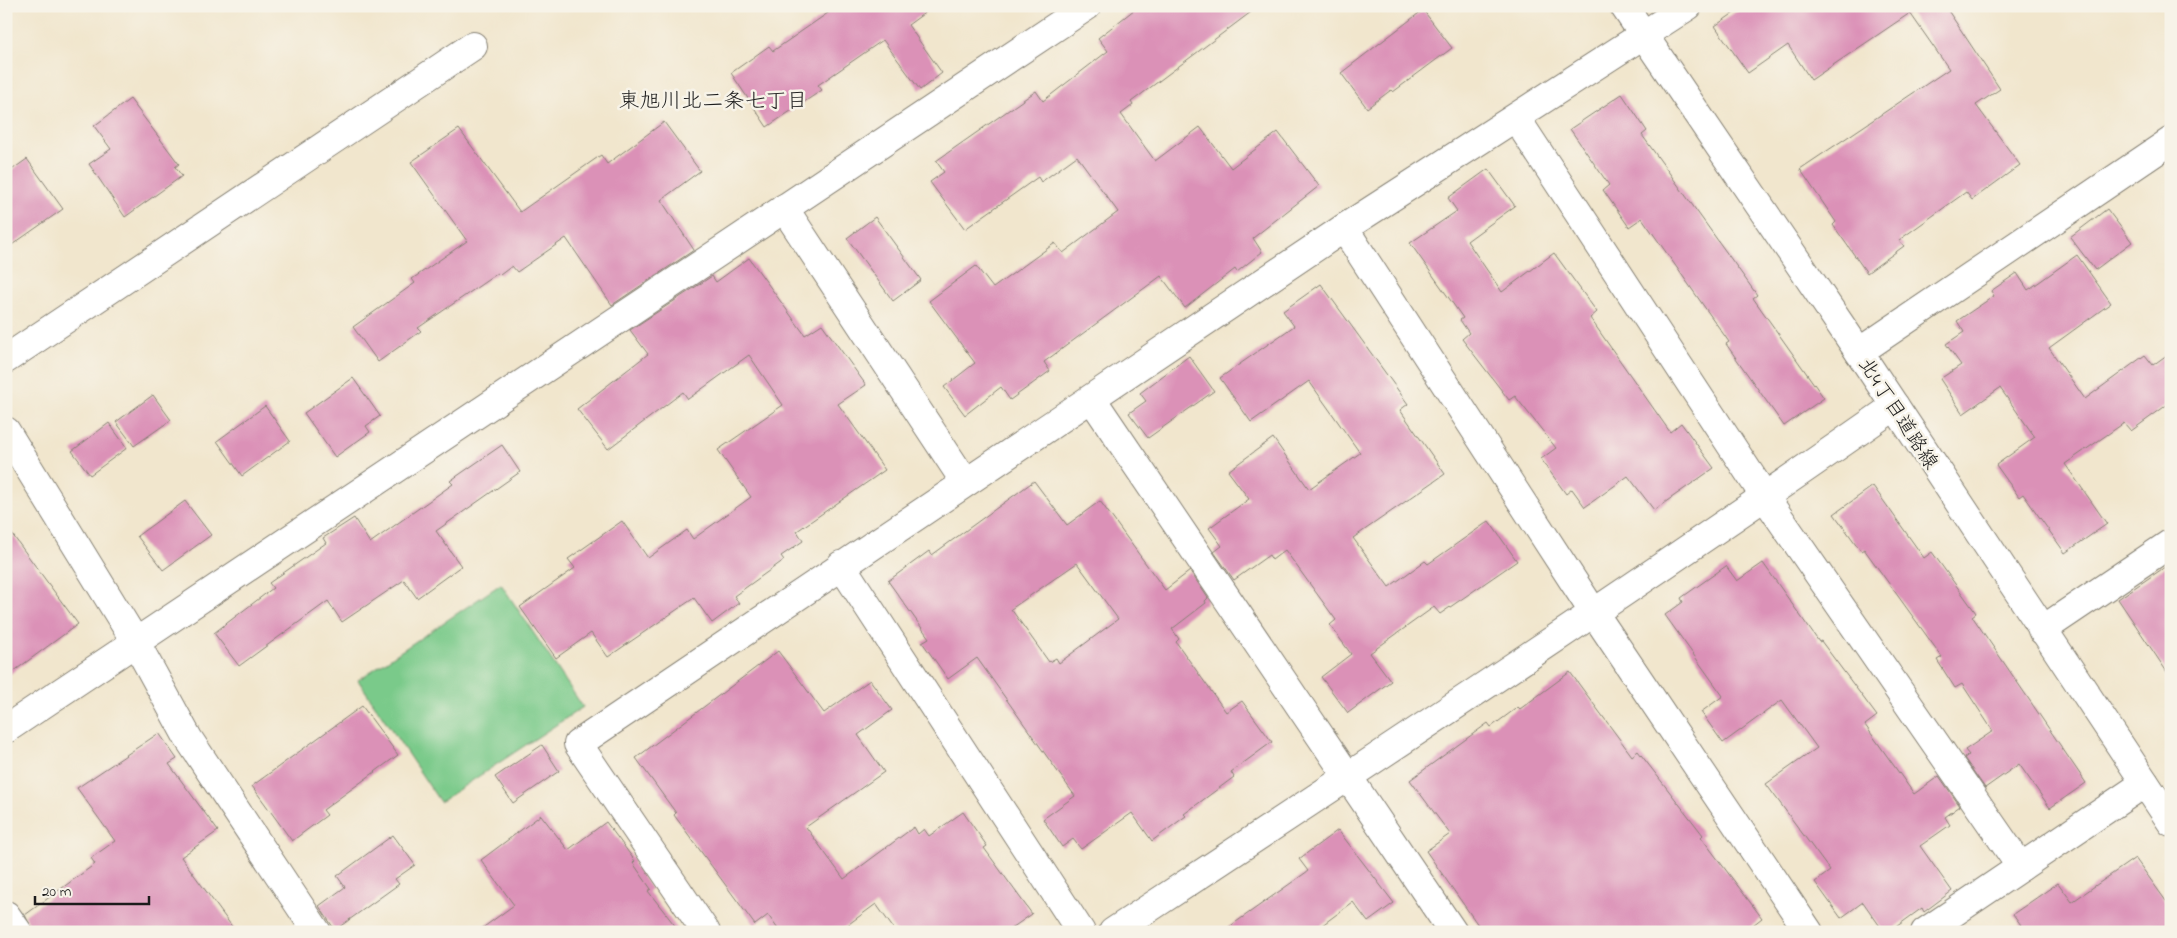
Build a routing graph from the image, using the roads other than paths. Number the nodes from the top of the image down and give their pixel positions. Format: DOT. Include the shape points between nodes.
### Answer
graph roads {
  1 [pos="1086,6"];
  2 [pos="1624,6"];
  3 [pos="1688,6"];
  4 [pos="1644,36"];
  5 [pos="473,46"];
  6 [pos="1516,118"];
  7 [pos="2171,141"];
  8 [pos="784,208"];
  9 [pos="1344,228"];
  10 [pos="1859,352"];
  11 [pos="6,359"];
  12 [pos="1092,399"];
  13 [pos="1895,406"];
  14 [pos="6,431"];
  15 [pos="965,482"];
  16 [pos="1765,497"];
  17 [pos="2171,543"];
  18 [pos="841,565"];
  19 [pos="1594,613"];
  20 [pos="2042,630"];
  21 [pos="135,641"];
  22 [pos="6,729"];
  23 [pos="1348,777"];
  24 [pos="2145,783"];
  25 [pos="2171,822"];
  26 [pos="2021,867"];
  27 [pos="6,915"];
  28 [pos="18,932"];
  29 [pos="316,932"];
  30 [pos="706,932"];
  31 [pos="1081,932"];
  32 [pos="1113,932"];
  33 [pos="1453,932"];
  34 [pos="1809,932"];
  35 [pos="1925,932"];
  1 -- 8 [label="street"];
  2 -- 4 [label="street, 北4丁目道路線"];
  3 -- 4 [label="street"];
  4 -- 6 [label="street"];
  4 -- 10 [label="street, 北4丁目道路線"];
  5 -- 11 [label="street"];
  6 -- 9 [label="street"];
  6 -- 16 [label="street"];
  7 -- 10 [label="street"];
  8 -- 15 [label="street"];
  8 -- 21 [label="street"];
  9 -- 12 [label="street"];
  9 -- 19 [label="street"];
  10 -- 13 [label="street, 北4丁目道路線"];
  12 -- 15 [label="street"];
  12 -- 23 [label="street"];
  13 -- 16 [label="street"];
  13 -- 20 [label="street, 北4丁目道路線"];
  14 -- 21 [label="street"];
  15 -- 18 [label="street"];
  16 -- 19 [label="street"];
  16 -- 26 [label="street"];
  17 -- 20 [label="street"];
  18 -- 30 [label="street" via="578,744"];
  18 -- 31 [label="street"];
  19 -- 23 [label="street"];
  19 -- 34 [label="street"];
  20 -- 24 [label="street, 北4丁目道路線"];
  21 -- 22 [label="street"];
  21 -- 29 [label="street" via="188,738"];
  23 -- 32 [label="street"];
  23 -- 33 [label="street"];
  24 -- 25 [label="street, 北4丁目道路線"];
  24 -- 26 [label="street"];
  26 -- 35 [label="street"];
  27 -- 28 [label="street"];
}
